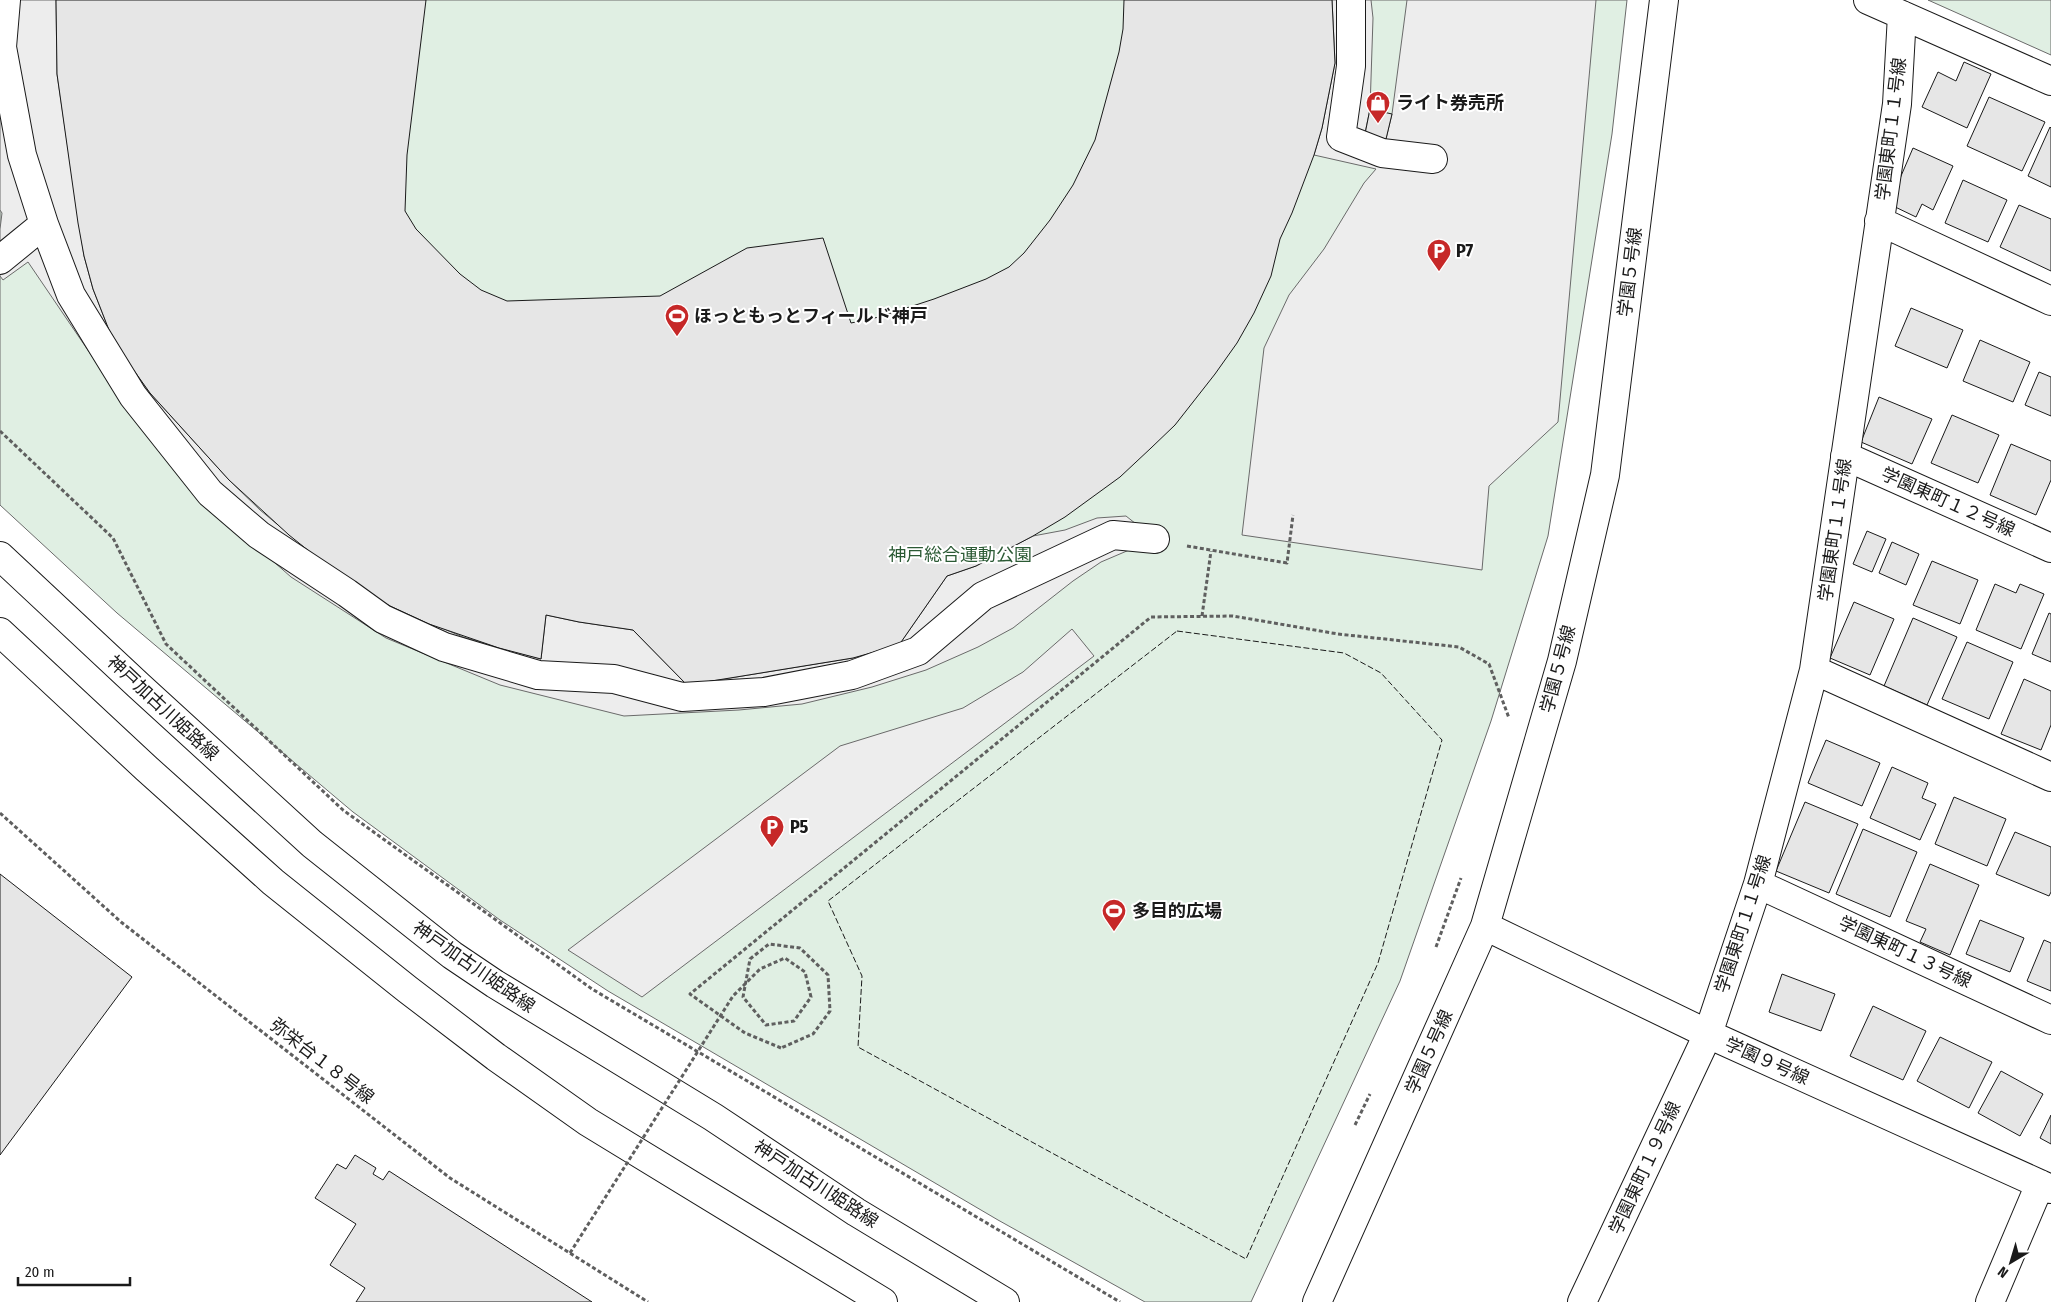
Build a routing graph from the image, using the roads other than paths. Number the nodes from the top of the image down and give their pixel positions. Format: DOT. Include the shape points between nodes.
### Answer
graph roads {
  1 [pos="6,0"];
  2 [pos="1351,0"];
  3 [pos="1664,0"];
  4 [pos="1868,0"];
  5 [pos="1902,15"];
  6 [pos="1,45"];
  7 [pos="2051,82"];
  8 [pos="1433,159"];
  9 [pos="1880,221"];
  10 [pos="44,224"];
  11 [pos="0,260"];
  12 [pos="2051,301"];
  13 [pos="1846,456"];
  14 [pos="1155,539"];
  15 [pos="2051,548"];
  16 [pos="0,556"];
  17 [pos="0,632"];
  18 [pos="1814,670"];
  19 [pos="2051,777"];
  20 [pos="1758,884"];
  21 [pos="1485,926"];
  22 [pos="2051,1020"];
  23 [pos="1708,1034"];
  24 [pos="2045,1187"];
  25 [pos="883,1302"];
  26 [pos="1006,1302"];
  27 [pos="1317,1302"];
  28 [pos="1582,1302"];
  29 [pos="1990,1302"];
  1 -- 6 [label="street"];
  2 -- 8 [label="street" via="1351,66 1331,133 1382,153"];
  3 -- 21 [label="street, 学園５号線" via="1605,475 1562,661"];
  4 -- 5 [label="street"];
  5 -- 7 [label="street"];
  5 -- 9 [label="street, 学園東町１１号線" via="1897,104"];
  6 -- 10 [label="street" via="22,154"];
  9 -- 12 [label="street"];
  9 -- 13 [label="street, 学園東町１１号線"];
  10 -- 11 [label="street"];
  10 -- 14 [label="street" via="71,295 128,388 210,493 259,535 383,619 444,647 528,672 614,679 682,698 764,692 852,675 918,651 983,596 1113,535"];
  13 -- 15 [label="street, 学園東町１２号線"];
  13 -- 18 [label="street, 学園東町１１号線"];
  16 -- 26 [label="street, 神戸加古川姫路線" via="312,844 452,954 503,989 713,1117 856,1212"];
  17 -- 25 [label="street" via="258,870 496,1057 588,1122"];
  18 -- 19 [label="street"];
  18 -- 20 [label="street, 学園東町１１号線"];
  20 -- 22 [label="street, 学園東町１３号線"];
  20 -- 23 [label="street, 学園東町１１号線"];
  21 -- 23 [label="street, 学園９号線"];
  21 -- 27 [label="street, 学園５号線"];
  23 -- 24 [label="street, 学園９号線"];
  23 -- 28 [label="street, 学園東町１９号線"];
  24 -- 29 [label="street"];
}
